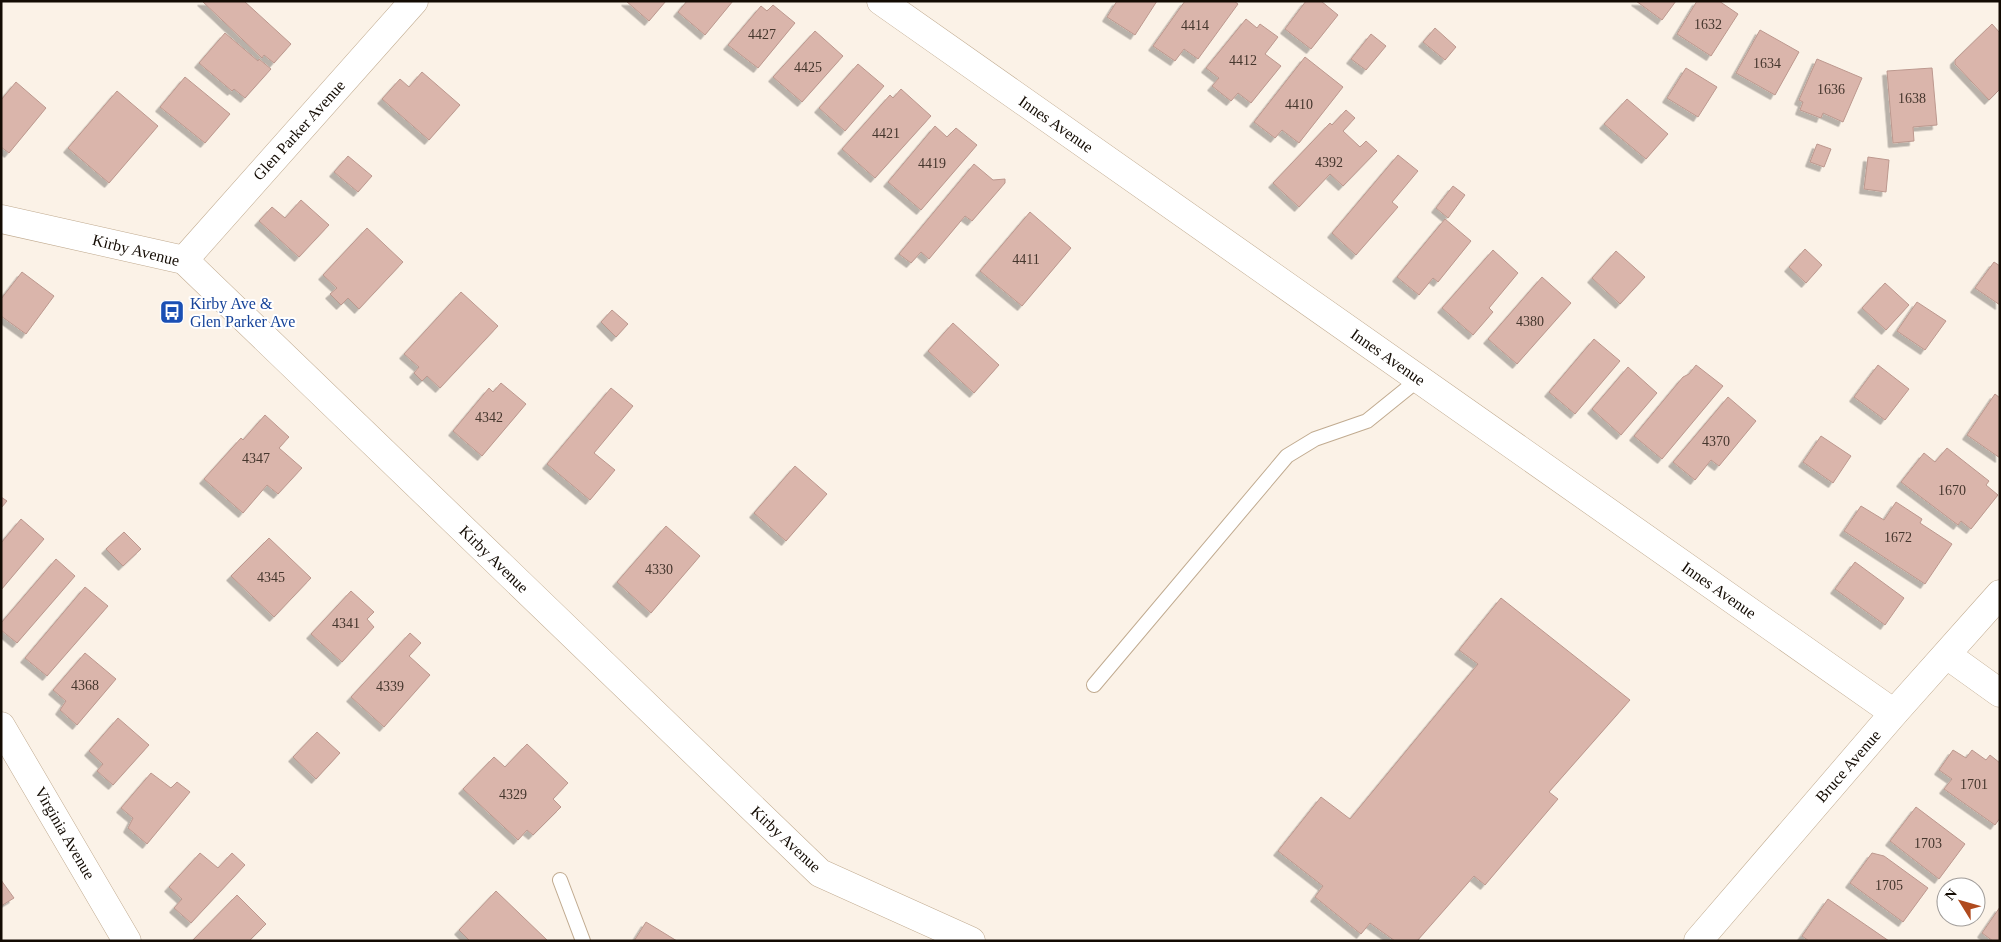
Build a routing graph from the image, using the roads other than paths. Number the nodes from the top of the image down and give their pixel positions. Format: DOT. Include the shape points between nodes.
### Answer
graph roads {
  1 [pos="414,1"];
  2 [pos="881,1"];
  3 [pos="1,219"];
  4 [pos="184,260"];
  5 [pos="1419,380"];
  6 [pos="2000,594"];
  7 [pos="1947,656"];
  8 [pos="1094,685"];
  9 [pos="2000,693"];
  10 [pos="1894,712"];
  11 [pos="1,726"];
  12 [pos="560,880"];
  13 [pos="127,941"];
  14 [pos="583,941"];
  15 [pos="971,941"];
  16 [pos="1698,941"];
  1 -- 4 [label="street, Glen Parker Avenue"];
  2 -- 5 [label="street, Innes Avenue"];
  3 -- 4 [label="street, Kirby Avenue"];
  4 -- 15 [label="street, Kirby Avenue" via="820,873"];
  5 -- 8 [label="lane" via="1367,421 1315,439 1287,456"];
  5 -- 10 [label="street, Innes Avenue"];
  6 -- 7 [label="street, Bruce Avenue"];
  7 -- 9 [label="street"];
  7 -- 10 [label="street, Bruce Avenue"];
  10 -- 16 [label="street, Bruce Avenue"];
  11 -- 13 [label="street, Virginia Avenue"];
  12 -- 14 [label="lane"];
}
